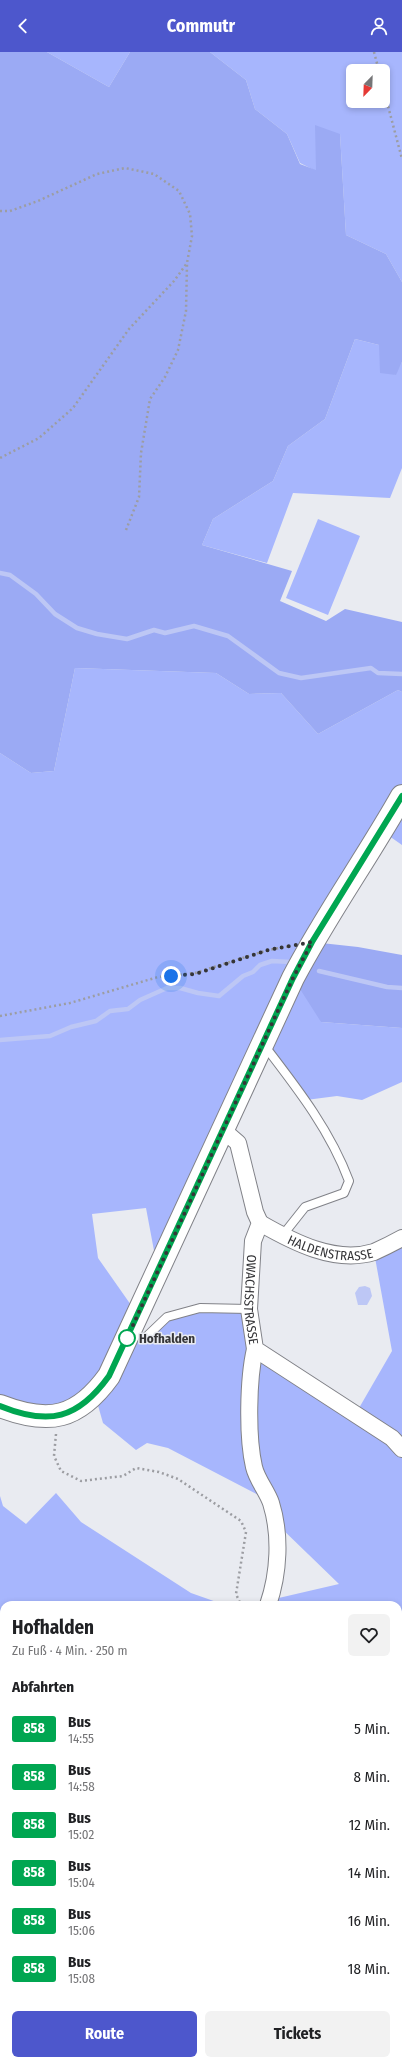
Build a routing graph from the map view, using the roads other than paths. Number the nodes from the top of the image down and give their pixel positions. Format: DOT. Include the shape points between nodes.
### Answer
graph roads {
  1 [pos="402,796"];
  2 [pos="263,1043"];
  3 [pos="223,1130"];
  4 [pos="260,1223"];
  5 [pos="282,1236"];
  6 [pos="402,1238"];
  7 [pos="249,1309"];
  8 [pos="145,1338"];
  9 [pos="254,1349"];
  10 [pos="0,1406"];
  11 [pos="402,1449"];
  12 [pos="269,1601"];
  1 -- 2 [label="street" via="312,942"];
  2 -- 3 [label="street"];
  2 -- 5 [label="lane" via="332,1140 349,1181 344,1192 305,1207"];
  3 -- 4 [label="street" via="238,1143"];
  3 -- 10 [label="street" via="125,1344 109,1376 95,1395 82,1406 58,1415 39,1417 18,1414"];
  4 -- 5 [label="street, HALDENSTRASSE"];
  4 -- 7 [label="street, OWACHSSTRASSE" via="253,1241"];
  5 -- 6 [label="street, HALDENSTRASSE" via="319,1250 356,1255 374,1252"];
  7 -- 8 [label="lane" via="200,1308 167,1316"];
  7 -- 9 [label="street, OWACHSSTRASSE"];
  9 -- 11 [label="street, OWACHSSTRASSE" via="392,1438"];
  9 -- 12 [label="street" via="250,1369 251,1445 255,1468 277,1524 277,1557"];
}
